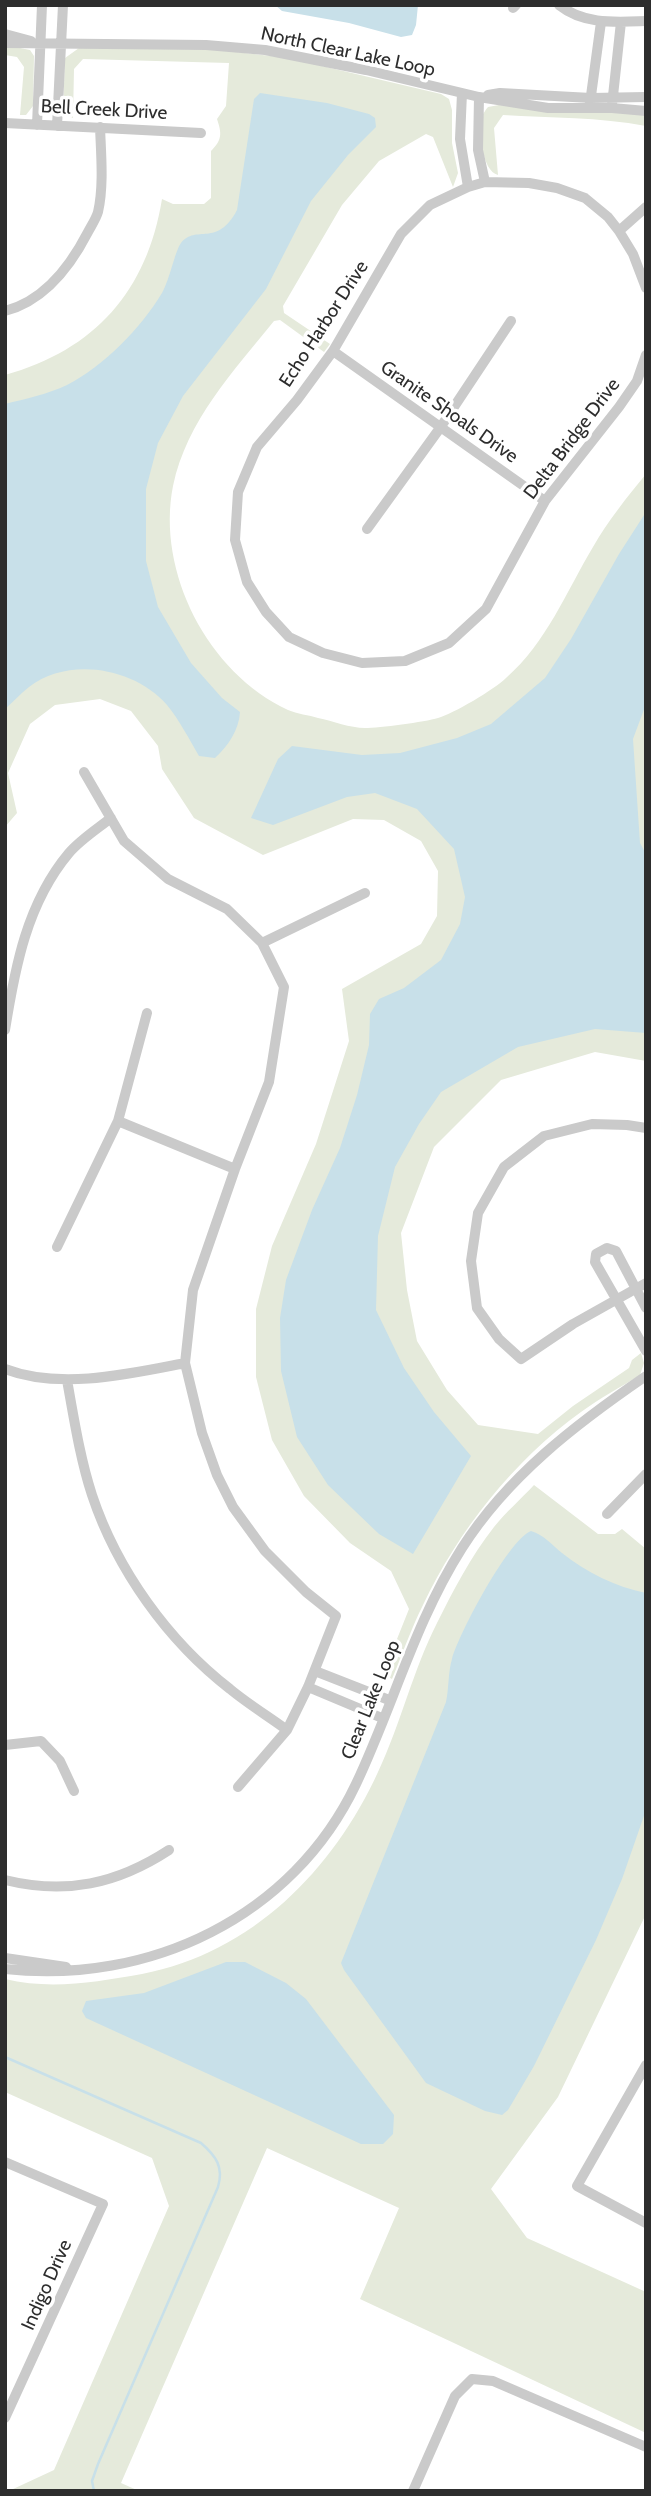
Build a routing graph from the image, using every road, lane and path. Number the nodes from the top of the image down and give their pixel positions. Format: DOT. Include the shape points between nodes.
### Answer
graph roads {
  1 [pos="42,5"];
  2 [pos="63,5"];
  3 [pos="559,5"];
  4 [pos="646,21"];
  5 [pos="601,22"];
  6 [pos="621,22"];
  7 [pos="5,34"];
  8 [pos="5,43"];
  9 [pos="41,43"];
  10 [pos="62,44"];
  11 [pos="462,93"];
  12 [pos="479,97"];
  13 [pos="646,97"];
  14 [pos="612,103"];
  15 [pos="590,104"];
  16 [pos="646,111"];
  17 [pos="5,123"];
  18 [pos="37,125"];
  19 [pos="57,126"];
  20 [pos="100,127"];
  21 [pos="201,133"];
  22 [pos="485,182"];
  23 [pos="468,187"];
  24 [pos="646,207"];
  25 [pos="619,231"];
  26 [pos="646,288"];
  27 [pos="5,311"];
  28 [pos="510,321"];
  29 [pos="333,351"];
  30 [pos="646,355"];
  31 [pos="439,428"];
  32 [pos="545,501"];
  33 [pos="367,529"];
  34 [pos="289,637"];
  35 [pos="84,772"];
  36 [pos="111,818"];
  37 [pos="365,893"];
  38 [pos="262,943"];
  39 [pos="147,1013"];
  40 [pos="5,1030"];
  41 [pos="118,1121"];
  42 [pos="646,1128"];
  43 [pos="235,1169"];
  44 [pos="57,1247"];
  45 [pos="646,1283"];
  46 [pos="635,1290"];
  47 [pos="616,1301"];
  48 [pos="646,1308"];
  49 [pos="646,1351"];
  50 [pos="185,1363"];
  51 [pos="5,1369"];
  52 [pos="646,1376"];
  53 [pos="67,1380"];
  54 [pos="646,1474"];
  55 [pos="607,1514"];
  56 [pos="315,1671"];
  57 [pos="308,1687"];
  58 [pos="389,1700"];
  59 [pos="382,1718"];
  60 [pos="287,1730"];
  61 [pos="5,1745"];
  62 [pos="238,1787"];
  63 [pos="74,1791"];
  64 [pos="169,1850"];
  65 [pos="5,1880"];
  66 [pos="5,1958"];
  67 [pos="5,1969"];
  68 [pos="83,1969"];
  69 [pos="646,2065"];
  70 [pos="642,2081"];
  71 [pos="5,2162"];
  72 [pos="646,2223"];
  73 [pos="6,2418"];
  74 [pos="646,2447"];
  75 [pos="413,2491"];
  1 -- 9 [label="street"];
  2 -- 10 [label="street"];
  3 -- 5 [label="street"];
  4 -- 6 [label="street"];
  5 -- 6 [label="street"];
  5 -- 15 [label="street"];
  6 -- 14 [label="street"];
  7 -- 9 [label="street, North Clear Lake Loop"];
  8 -- 9 [label="street, North Clear Lake Loop"];
  9 -- 10 [label="street, North Clear Lake Loop"];
  9 -- 18 [label="street"];
  10 -- 11 [label="street, North Clear Lake Loop" via="265,50"];
  10 -- 19 [label="street"];
  11 -- 12 [label="street, North Clear Lake Loop"];
  11 -- 23 [label="street" via="460,139"];
  12 -- 15 [label="street, North Clear Lake Loop" via="548,108"];
  12 -- 22 [label="street" via="478,150"];
  13 -- 14 [label="street, North Clear Lake Loop"];
  14 -- 15 [label="street, North Clear Lake Loop"];
  14 -- 16 [label="street, North Clear Lake Loop"];
  17 -- 18 [label="street, Bell Creek Drive"];
  18 -- 19 [label="street, Bell Creek Drive"];
  19 -- 20 [label="street, Bell Creek Drive"];
  20 -- 21 [label="street, Bell Creek Drive"];
  20 -- 27 [label="street" via="98,213 76,255 47,289"];
  22 -- 23 [label="street, Echo Harbor Drive"];
  22 -- 25 [label="street, Echo Harbor Drive" via="558,188 585,198"];
  23 -- 29 [label="street, Echo Harbor Drive" via="430,205 401,234"];
  24 -- 25 [label="street"];
  25 -- 26 [label="street"];
  28 -- 31 [label="street"];
  29 -- 31 [label="street, Granite Shoals Drive"];
  29 -- 34 [label="street, Echo Harbor Drive" via="257,447 238,492 235,540 247,582"];
  30 -- 32 [label="street, Delta Bridge Drive" via="637,381"];
  31 -- 32 [label="street, Granite Shoals Drive"];
  31 -- 33 [label="street"];
  32 -- 34 [label="street, Delta Bridge Drive" via="486,609 449,642 405,661 362,663 323,653"];
  35 -- 36 [label="street"];
  36 -- 38 [label="street" via="124,841 168,879 227,909"];
  36 -- 40 [label="street" via="70,852 39,896 25,934"];
  37 -- 38 [label="street"];
  38 -- 43 [label="street" via="284,987 269,1082"];
  39 -- 41 [label="street"];
  41 -- 43 [label="street"];
  41 -- 44 [label="street"];
  42 -- 47 [label="street" via="592,1124 544,1136 505,1167 478,1213 471,1261 477,1308 499,1339 521,1359"];
  43 -- 50 [label="street" via="194,1290"];
  45 -- 46 [label="street"];
  46 -- 47 [label="street"];
  46 -- 47 [label="street" via="615,1251 607,1248 596,1254 595,1262"];
  46 -- 48 [label="street"];
  47 -- 49 [label="street"];
  50 -- 53 [label="street"];
  50 -- 56 [label="street" via="202,1433 233,1507 265,1551 336,1616"];
  51 -- 53 [label="street"];
  52 -- 58 [label="street, Clear Lake Loop" via="585,1418 511,1484 487,1513 442,1581"];
  53 -- 60 [label="street" via="92,1496 132,1580 204,1667"];
  54 -- 55 [label="street"];
  56 -- 57 [label="street"];
  56 -- 58 [label="street"];
  57 -- 59 [label="street"];
  57 -- 60 [label="street"];
  58 -- 59 [label="street, Clear Lake Loop"];
  59 -- 68 [label="street, Clear Lake Loop" via="341,1814 289,1879 234,1922 172,1951"];
  60 -- 62 [label="street"];
  61 -- 63 [label="street" via="41,1741 61,1761"];
  64 -- 65 [label="street" via="118,1878 92,1884 61,1887"];
  66 -- 68 [label="street, Clear Lake Loop"];
  67 -- 68 [label="street, Clear Lake Loop"];
  69 -- 70 [label="street"];
  70 -- 72 [label="street" via="577,2186"];
  71 -- 73 [label="street, Indigo Drive" via="103,2204"];
  74 -- 75 [label="street" via="493,2381 472,2379 455,2396"];
}
